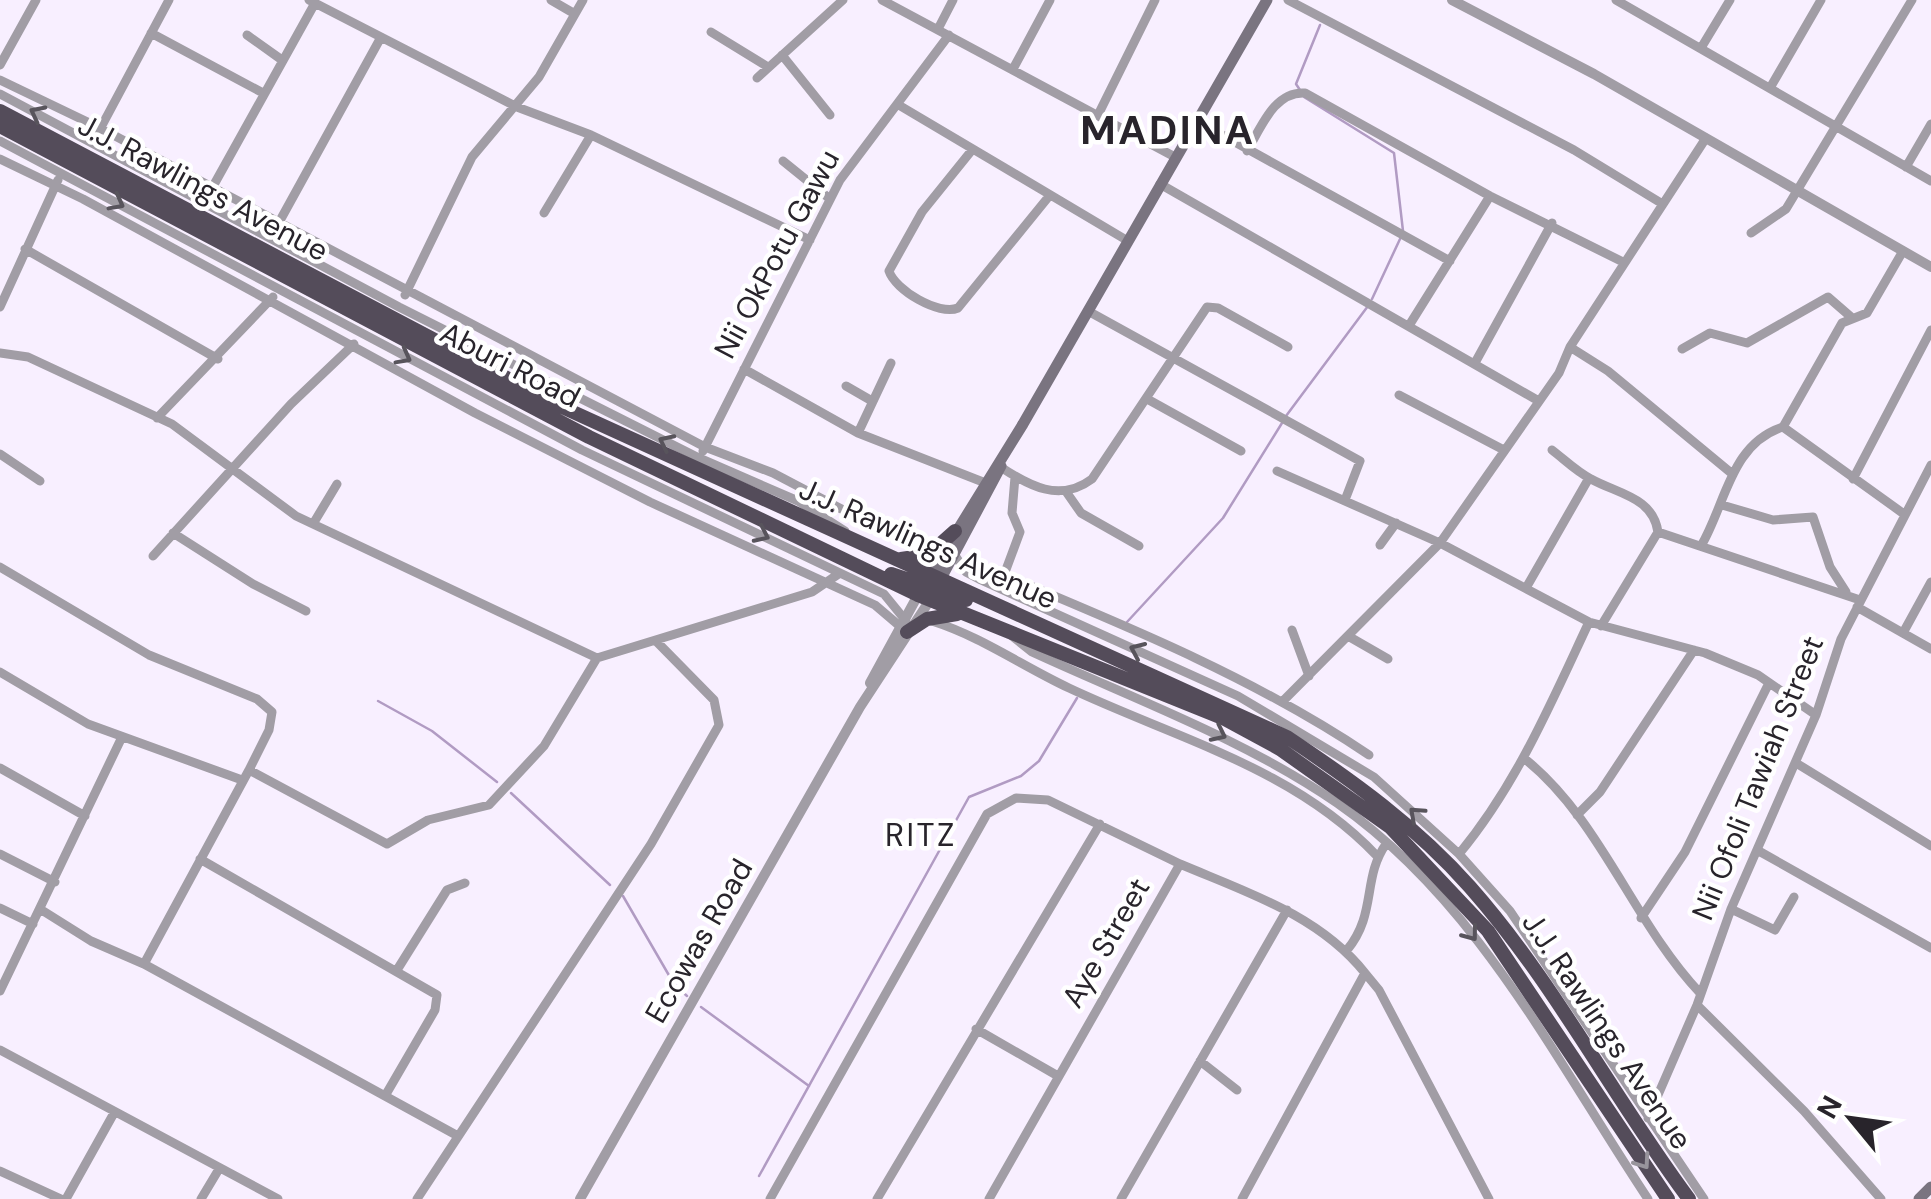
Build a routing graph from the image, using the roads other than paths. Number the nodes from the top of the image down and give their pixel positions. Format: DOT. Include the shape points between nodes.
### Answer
graph roads {
  1 [pos="36,0"];
  2 [pos="169,0"];
  3 [pos="551,0"];
  4 [pos="582,0"];
  5 [pos="843,0"];
  6 [pos="882,0"];
  7 [pos="953,0"];
  8 [pos="1050,0"];
  9 [pos="1154,0"];
  10 [pos="1267,0"];
  11 [pos="1288,0"];
  12 [pos="1452,0"];
  13 [pos="1616,0"];
  14 [pos="1730,0"];
  15 [pos="1821,0"];
  16 [pos="1912,0"];
  17 [pos="312,2"];
  18 [pos="1636,5"];
  19 [pos="576,14"];
  20 [pos="938,29"];
  21 [pos="712,32"];
  22 [pos="151,33"];
  23 [pos="247,34"];
  24 [pos="950,34"];
  25 [pos="380,38"];
  26 [pos="1701,48"];
  27 [pos="782,55"];
  28 [pos="282,60"];
  29 [pos="0,65"];
  30 [pos="768,68"];
  31 [pos="1014,69"];
  32 [pos="757,78"];
  33 [pos="0,80"];
  34 [pos="1770,88"];
  35 [pos="263,93"];
  36 [pos="0,94"];
  37 [pos="897,104"];
  38 [pos="517,107"];
  39 [pos="0,111"];
  40 [pos="1098,113"];
  41 [pos="830,114"];
  42 [pos="1197,121"];
  43 [pos="1931,124"];
  44 [pos="0,126"];
  45 [pos="1837,127"];
  46 [pos="100,128"];
  47 [pos="591,135"];
  48 [pos="1706,138"];
  49 [pos="0,141"];
  50 [pos="92,142"];
  51 [pos="972,150"];
  52 [pos="1247,150"];
  53 [pos="1175,157"];
  54 [pos="0,159"];
  55 [pos="782,161"];
  56 [pos="1906,167"];
  57 [pos="61,173"];
  58 [pos="1931,180"];
  59 [pos="1160,184"];
  60 [pos="56,185"];
  61 [pos="212,188"];
  62 [pos="1798,192"];
  63 [pos="1050,195"];
  64 [pos="1490,196"];
  65 [pos="830,199"];
  66 [pos="205,202"];
  67 [pos="1661,203"];
  68 [pos="544,214"];
  69 [pos="220,218"];
  70 [pos="1552,223"];
  71 [pos="278,224"];
  72 [pos="1751,233"];
  73 [pos="271,237"];
  74 [pos="810,240"];
  75 [pos="1128,241"];
  76 [pos="25,249"];
  77 [pos="1903,251"];
  78 [pos="232,258"];
  79 [pos="1450,261"];
  80 [pos="1622,262"];
  81 [pos="1931,267"];
  82 [pos="277,290"];
  83 [pos="406,293"];
  84 [pos="270,300"];
  85 [pos="0,307"];
  86 [pos="399,307"];
  87 [pos="1088,311"];
  88 [pos="1851,317"];
  89 [pos="1410,324"];
  90 [pos="1931,330"];
  91 [pos="364,336"];
  92 [pos="353,344"];
  93 [pos="1288,346"];
  94 [pos="1570,346"];
  95 [pos="1682,348"];
  96 [pos="0,353"];
  97 [pos="218,359"];
  98 [pos="1175,360"];
  99 [pos="1476,361"];
  100 [pos="891,363"];
  101 [pos="744,369"];
  102 [pos="846,386"];
  103 [pos="1399,395"];
  104 [pos="1149,400"];
  105 [pos="1537,400"];
  106 [pos="566,401"];
  107 [pos="872,402"];
  108 [pos="157,418"];
  109 [pos="1783,426"];
  110 [pos="858,433"];
  111 [pos="705,447"];
  112 [pos="1502,450"];
  113 [pos="1552,450"];
  114 [pos="1242,451"];
  115 [pos="0,454"];
  116 [pos="699,458"];
  117 [pos="999,462"];
  118 [pos="1931,465"];
  119 [pos="233,466"];
  120 [pos="1276,471"];
  121 [pos="1730,472"];
  122 [pos="1015,477"];
  123 [pos="1589,478"];
  124 [pos="1853,479"];
  125 [pos="40,481"];
  126 [pos="983,482"];
  127 [pos="337,484"];
  128 [pos="676,487"];
  129 [pos="1067,493"];
  130 [pos="1345,500"];
  131 [pos="1722,505"];
  132 [pos="1904,514"];
  133 [pos="1396,523"];
  134 [pos="314,524"];
  135 [pos="955,530"];
  136 [pos="1658,532"];
  137 [pos="173,533"];
  138 [pos="854,540"];
  139 [pos="1440,543"];
  140 [pos="1380,545"];
  141 [pos="1139,546"];
  142 [pos="1702,546"];
  143 [pos="952,551"];
  144 [pos="928,554"];
  145 [pos="153,556"];
  146 [pos="894,559"];
  147 [pos="0,567"];
  148 [pos="840,574"];
  149 [pos="1004,575"];
  150 [pos="981,580"];
  151 [pos="1931,582"];
  152 [pos="826,585"];
  153 [pos="930,587"];
  154 [pos="1526,588"];
  155 [pos="1847,593"];
  156 [pos="1858,603"];
  157 [pos="306,611"];
  158 [pos="966,614"];
  159 [pos="927,619"];
  160 [pos="1589,622"];
  161 [pos="1601,626"];
  162 [pos="902,630"];
  163 [pos="1292,630"];
  164 [pos="1007,631"];
  165 [pos="1903,633"];
  166 [pos="1348,636"];
  167 [pos="658,642"];
  168 [pos="1931,649"];
  169 [pos="1694,650"];
  170 [pos="597,658"];
  171 [pos="1388,659"];
  172 [pos="0,672"];
  173 [pos="1309,676"];
  174 [pos="1769,683"];
  175 [pos="1193,684"];
  176 [pos="1282,702"];
  177 [pos="1816,715"];
  178 [pos="122,738"];
  179 [pos="1369,754"];
  180 [pos="1524,759"];
  181 [pos="1796,763"];
  182 [pos="0,768"];
  183 [pos="248,770"];
  184 [pos="1312,778"];
  185 [pos="242,780"];
  186 [pos="1576,815"];
  187 [pos="86,816"];
  188 [pos="1100,824"];
  189 [pos="1386,844"];
  190 [pos="1931,846"];
  191 [pos="1757,850"];
  192 [pos="0,854"];
  193 [pos="1459,854"];
  194 [pos="1377,856"];
  195 [pos="200,859"];
  196 [pos="1180,864"];
  197 [pos="1472,879"];
  198 [pos="54,882"];
  199 [pos="465,884"];
  200 [pos="1794,897"];
  201 [pos="0,908"];
  202 [pos="40,909"];
  203 [pos="1731,909"];
  204 [pos="1288,910"];
  205 [pos="1641,918"];
  206 [pos="33,924"];
  207 [pos="1931,948"];
  208 [pos="1347,950"];
  209 [pos="1496,956"];
  210 [pos="144,964"];
  211 [pos="398,970"];
  212 [pos="1365,973"];
  213 [pos="0,990"];
  214 [pos="1700,993"];
  215 [pos="1697,1005"];
  216 [pos="976,1029"];
  217 [pos="0,1050"];
  218 [pos="1200,1061"];
  219 [pos="1058,1076"];
  220 [pos="1237,1090"];
  221 [pos="385,1096"];
  222 [pos="114,1113"];
  223 [pos="1648,1118"];
  224 [pos="1611,1128"];
  225 [pos="458,1136"];
  226 [pos="218,1168"];
  227 [pos="0,1171"];
  228 [pos="1931,1187"];
  229 [pos="63,1199"];
  230 [pos="202,1199"];
  231 [pos="278,1199"];
  232 [pos="416,1199"];
  233 [pos="580,1199"];
  234 [pos="770,1199"];
  235 [pos="878,1199"];
  236 [pos="989,1199"];
  237 [pos="1121,1199"];
  238 [pos="1242,1199"];
  239 [pos="1489,1199"];
  240 [pos="1648,1199"];
  241 [pos="1668,1199"];
  242 [pos="1689,1199"];
  243 [pos="1704,1199"];
  244 [pos="1881,1199"];
  245 [pos="1919,1199"];
  1 -- 29 [label="street"];
  2 -- 22 [label="street"];
  3 -- 19 [label="street"];
  4 -- 19 [label="street"];
  5 -- 27 [label="street"];
  6 -- 20 [label="street"];
  7 -- 20 [label="street"];
  8 -- 31 [label="street"];
  9 -- 40 [label="street"];
  10 -- 42 [label="main road"];
  11 -- 67 [label="street"];
  12 -- 48 [label="street"];
  13 -- 18 [label="street"];
  14 -- 26 [label="street"];
  15 -- 34 [label="street"];
  16 -- 45 [label="street"];
  17 -- 25 [label="street"];
  17 -- 28 [label="street"];
  18 -- 26 [label="street"];
  19 -- 38 [label="street"];
  20 -- 24 [label="street"];
  21 -- 30 [label="street"];
  22 -- 35 [label="street"];
  22 -- 46 [label="street"];
  23 -- 28 [label="street"];
  24 -- 31 [label="street"];
  24 -- 37 [label="street, Nii OkPotu Gawu"];
  25 -- 38 [label="street"];
  25 -- 71 [label="street"];
  26 -- 34 [label="street"];
  27 -- 30 [label="street"];
  27 -- 41 [label="street"];
  28 -- 35 [label="street"];
  30 -- 32 [label="street"];
  31 -- 40 [label="street"];
  33 -- 46 [label="street"];
  34 -- 45 [label="street"];
  35 -- 61 [label="street"];
  50 -- 36 [label="street, one-way"];
  37 -- 51 [label="street"];
  37 -- 65 [label="street, Nii OkPotu Gawu"];
  38 -- 47 [label="street"];
  38 -- 83 [label="street" via="472,157"];
  39 -- 69 [label="highway, J.J. Rawlings Avenue"];
  40 -- 53 [label="street"];
  42 -- 52 [label="street"];
  42 -- 53 [label="main road"];
  43 -- 56 [label="street"];
  44 -- 78 [label="highway, Aburi Road"];
  45 -- 56 [label="street"];
  45 -- 62 [label="street"];
  46 -- 50 [label="street"];
  46 -- 61 [label="street"];
  47 -- 68 [label="street"];
  47 -- 74 [label="street"];
  48 -- 62 [label="street"];
  48 -- 67 [label="street"];
  49 -- 57 [label="street"];
  50 -- 66 [label="street"];
  51 -- 63 [label="street"];
  51 -- 63 [label="street" via="922,212 889,271 939,310 958,308"];
  52 -- 64 [label="street" via="1276,103 1300,92"];
  52 -- 79 [label="street"];
  53 -- 59 [label="main road"];
  54 -- 60 [label="street"];
  55 -- 65 [label="street"];
  56 -- 58 [label="street"];
  57 -- 60 [label="street"];
  57 -- 78 [label="street, one-way"];
  59 -- 75 [label="main road"];
  59 -- 89 [label="street"];
  60 -- 76 [label="street"];
  60 -- 84 [label="street"];
  61 -- 66 [label="street"];
  61 -- 71 [label="street"];
  62 -- 72 [label="street" via="1777,217"];
  62 -- 77 [label="street"];
  63 -- 75 [label="street"];
  64 -- 70 [label="street"];
  64 -- 79 [label="street"];
  65 -- 74 [label="street, Nii OkPotu Gawu"];
  66 -- 69 [label="street"];
  67 -- 80 [label="street"];
  69 -- 73 [label="street"];
  69 -- 106 [label="highway, J.J. Rawlings Avenue"];
  70 -- 80 [label="street"];
  70 -- 99 [label="street"];
  71 -- 73 [label="street"];
  71 -- 83 [label="street"];
  73 -- 86 [label="street"];
  74 -- 101 [label="street, Nii OkPotu Gawu"];
  75 -- 87 [label="main road"];
  76 -- 85 [label="street"];
  76 -- 97 [label="street"];
  77 -- 81 [label="street"];
  77 -- 88 [label="street" via="1873,306"];
  78 -- 82 [label="street"];
  78 -- 128 [label="highway, Aburi Road"];
  79 -- 89 [label="street"];
  80 -- 94 [label="street"];
  82 -- 84 [label="street"];
  82 -- 91 [label="street"];
  83 -- 86 [label="street"];
  83 -- 111 [label="street"];
  84 -- 92 [label="street" via="311,328"];
  84 -- 97 [label="street"];
  86 -- 106 [label="street"];
  87 -- 98 [label="street"];
  87 -- 117 [label="main road"];
  88 -- 95 [label="street" via="1828,297 1747,343 1710,333"];
  88 -- 109 [label="street"];
  89 -- 99 [label="street"];
  90 -- 124 [label="street"];
  91 -- 92 [label="street"];
  91 -- 128 [label="street, one-way"];
  92 -- 119 [label="street"];
  92 -- 152 [label="street" via="476,414"];
  93 -- 98 [label="street" via="1207,307"];
  94 -- 105 [label="street"];
  94 -- 121 [label="street"];
  96 -- 108 [label="street" via="28,357"];
  97 -- 108 [label="street"];
  98 -- 104 [label="street"];
  98 -- 130 [label="street" via="1360,461"];
  99 -- 105 [label="street"];
  100 -- 107 [label="street"];
  101 -- 110 [label="street"];
  101 -- 111 [label="street, Nii OkPotu Gawu"];
  102 -- 107 [label="street"];
  103 -- 112 [label="street"];
  104 -- 114 [label="street"];
  104 -- 129 [label="street" via="1092,479"];
  105 -- 112 [label="street"];
  116 -- 106 [label="street, one-way"];
  106 -- 138 [label="highway, J.J. Rawlings Avenue"];
  107 -- 110 [label="street"];
  108 -- 119 [label="street"];
  109 -- 121 [label="street"];
  109 -- 124 [label="street"];
  110 -- 126 [label="street"];
  111 -- 116 [label="street, Nii OkPotu Gawu"];
  111 -- 144 [label="street" via="804,488"];
  112 -- 139 [label="street"];
  113 -- 123 [label="street"];
  115 -- 125 [label="street"];
  116 -- 138 [label="street" via="798,502"];
  117 -- 122 [label="street"];
  117 -- 126 [label="main road"];
  117 -- 143 [label="main road"];
  118 -- 132 [label="street, Nii Ofoli Tawiah Street"];
  119 -- 134 [label="street" via="278,505"];
  119 -- 137 [label="street"];
  120 -- 130 [label="street"];
  121 -- 131 [label="street"];
  122 -- 129 [label="street"];
  122 -- 149 [label="street" via="1012,513 1020,532"];
  123 -- 136 [label="street" via="1648,506"];
  123 -- 154 [label="street"];
  124 -- 132 [label="street"];
  126 -- 135 [label="main road"];
  127 -- 134 [label="street"];
  128 -- 148 [label="street, one-way"];
  128 -- 153 [label="highway, Aburi Road" via="876,574"];
  129 -- 141 [label="street" via="1081,513"];
  130 -- 133 [label="street"];
  131 -- 142 [label="street"];
  131 -- 155 [label="street" via="1773,520 1813,517"];
  132 -- 156 [label="street, Nii Ofoli Tawiah Street"];
  133 -- 139 [label="street"];
  133 -- 140 [label="street"];
  134 -- 170 [label="street"];
  135 -- 144 [label="highway"];
  135 -- 153 [label="main road"];
  136 -- 142 [label="street"];
  136 -- 161 [label="street"];
  137 -- 145 [label="street"];
  137 -- 157 [label="street"];
  138 -- 146 [label="highway, J.J. Rawlings Avenue"];
  139 -- 154 [label="street"];
  139 -- 166 [label="street"];
  142 -- 155 [label="street"];
  143 -- 150 [label="street"];
  143 -- 153 [label="main road"];
  144 -- 146 [label="highway"];
  146 -- 153 [label="highway, J.J. Rawlings Avenue"];
  147 -- 183 [label="street" via="150,654 266,705 272,722"];
  148 -- 152 [label="street"];
  148 -- 162 [label="street" via="884,594"];
  149 -- 150 [label="street"];
  149 -- 176 [label="street"];
  175 -- 150 [label="street, one-way"];
  151 -- 165 [label="street"];
  152 -- 162 [label="street" via="875,605"];
  152 -- 167 [label="street"];
  153 -- 158 [label="highway, Aburi Road"];
  153 -- 162 [label="street, Ecowas Road"];
  153 -- 175 [label="highway, J.J. Rawlings Avenue" via="1000,606"];
  154 -- 160 [label="street"];
  155 -- 156 [label="street"];
  156 -- 165 [label="street"];
  156 -- 177 [label="street, Nii Ofoli Tawiah Street"];
  158 -- 159 [label="highway"];
  158 -- 164 [label="highway, Aburi Road"];
  159 -- 162 [label="highway"];
  159 -- 194 [label="street" via="991,643 1074,691 1229,755 1341,821"];
  160 -- 161 [label="street"];
  160 -- 180 [label="street"];
  161 -- 169 [label="street"];
  162 -- 233 [label="street, Ecowas Road"];
  163 -- 173 [label="street"];
  164 -- 184 [label="highway, J.J. Rawlings Avenue" via="1226,720"];
  165 -- 168 [label="street"];
  166 -- 171 [label="street"];
  166 -- 173 [label="street"];
  167 -- 170 [label="street"];
  167 -- 225 [label="street" via="714,700 719,726 651,844"];
  169 -- 174 [label="street"];
  169 -- 186 [label="street" via="1600,792"];
  170 -- 183 [label="street" via="544,746 489,806 428,820 394,843"];
  172 -- 178 [label="street"];
  173 -- 176 [label="street"];
  174 -- 177 [label="street"];
  174 -- 205 [label="street" via="1685,852"];
  193 -- 175 [label="street, one-way" via="1374,777 1293,725"];
  175 -- 197 [label="highway, J.J. Rawlings Avenue" via="1361,786"];
  176 -- 179 [label="street"];
  177 -- 181 [label="street, Nii Ofoli Tawiah Street"];
  178 -- 185 [label="street"];
  178 -- 187 [label="street"];
  180 -- 186 [label="street" via="1560,790"];
  180 -- 193 [label="street"];
  181 -- 190 [label="street"];
  181 -- 191 [label="street, Nii Ofoli Tawiah Street"];
  182 -- 187 [label="street"];
  183 -- 185 [label="street"];
  184 -- 189 [label="street"];
  184 -- 209 [label="highway, J.J. Rawlings Avenue" via="1404,839 1457,894"];
  185 -- 195 [label="street"];
  186 -- 205 [label="street"];
  187 -- 198 [label="street"];
  188 -- 196 [label="street"];
  188 -- 216 [label="street"];
  188 -- 234 [label="street" via="1048,800 1016,798 987,814"];
  189 -- 194 [label="street"];
  189 -- 209 [label="street, one-way"];
  191 -- 203 [label="street, Nii Ofoli Tawiah Street"];
  191 -- 207 [label="street"];
  192 -- 198 [label="street"];
  193 -- 197 [label="street"];
  194 -- 208 [label="street" via="1364,925"];
  195 -- 210 [label="street"];
  195 -- 211 [label="street"];
  196 -- 204 [label="street, Aye Street"];
  196 -- 219 [label="street, Aye Street"];
  197 -- 223 [label="street" via="1534,944"];
  197 -- 242 [label="highway, J.J. Rawlings Avenue"];
  198 -- 202 [label="street"];
  199 -- 211 [label="street" via="448,890"];
  200 -- 203 [label="street" via="1774,930"];
  201 -- 206 [label="street"];
  202 -- 206 [label="street"];
  202 -- 210 [label="street"];
  203 -- 214 [label="street, Nii Ofoli Tawiah Street"];
  204 -- 208 [label="street, Aye Street"];
  204 -- 218 [label="street"];
  205 -- 214 [label="street"];
  206 -- 213 [label="street"];
  208 -- 212 [label="street, Aye Street"];
  209 -- 224 [label="highway, J.J. Rawlings Avenue"];
  210 -- 221 [label="street"];
  211 -- 221 [label="street" via="438,1001"];
  212 -- 238 [label="street"];
  212 -- 239 [label="street, Aye Street"];
  214 -- 215 [label="street, Nii Ofoli Tawiah Street"];
  215 -- 223 [label="street, Nii Ofoli Tawiah Street"];
  215 -- 244 [label="street"];
  216 -- 219 [label="street"];
  216 -- 235 [label="street"];
  217 -- 222 [label="street"];
  218 -- 220 [label="street"];
  218 -- 237 [label="street"];
  219 -- 236 [label="street, Aye Street"];
  221 -- 225 [label="street"];
  222 -- 226 [label="street"];
  222 -- 229 [label="street"];
  223 -- 243 [label="street"];
  224 -- 240 [label="street"];
  224 -- 241 [label="highway, J.J. Rawlings Avenue, one-way"];
  225 -- 232 [label="street"];
  226 -- 230 [label="street"];
  226 -- 231 [label="street"];
  227 -- 229 [label="street"];
  228 -- 245 [label="main road"];
}
